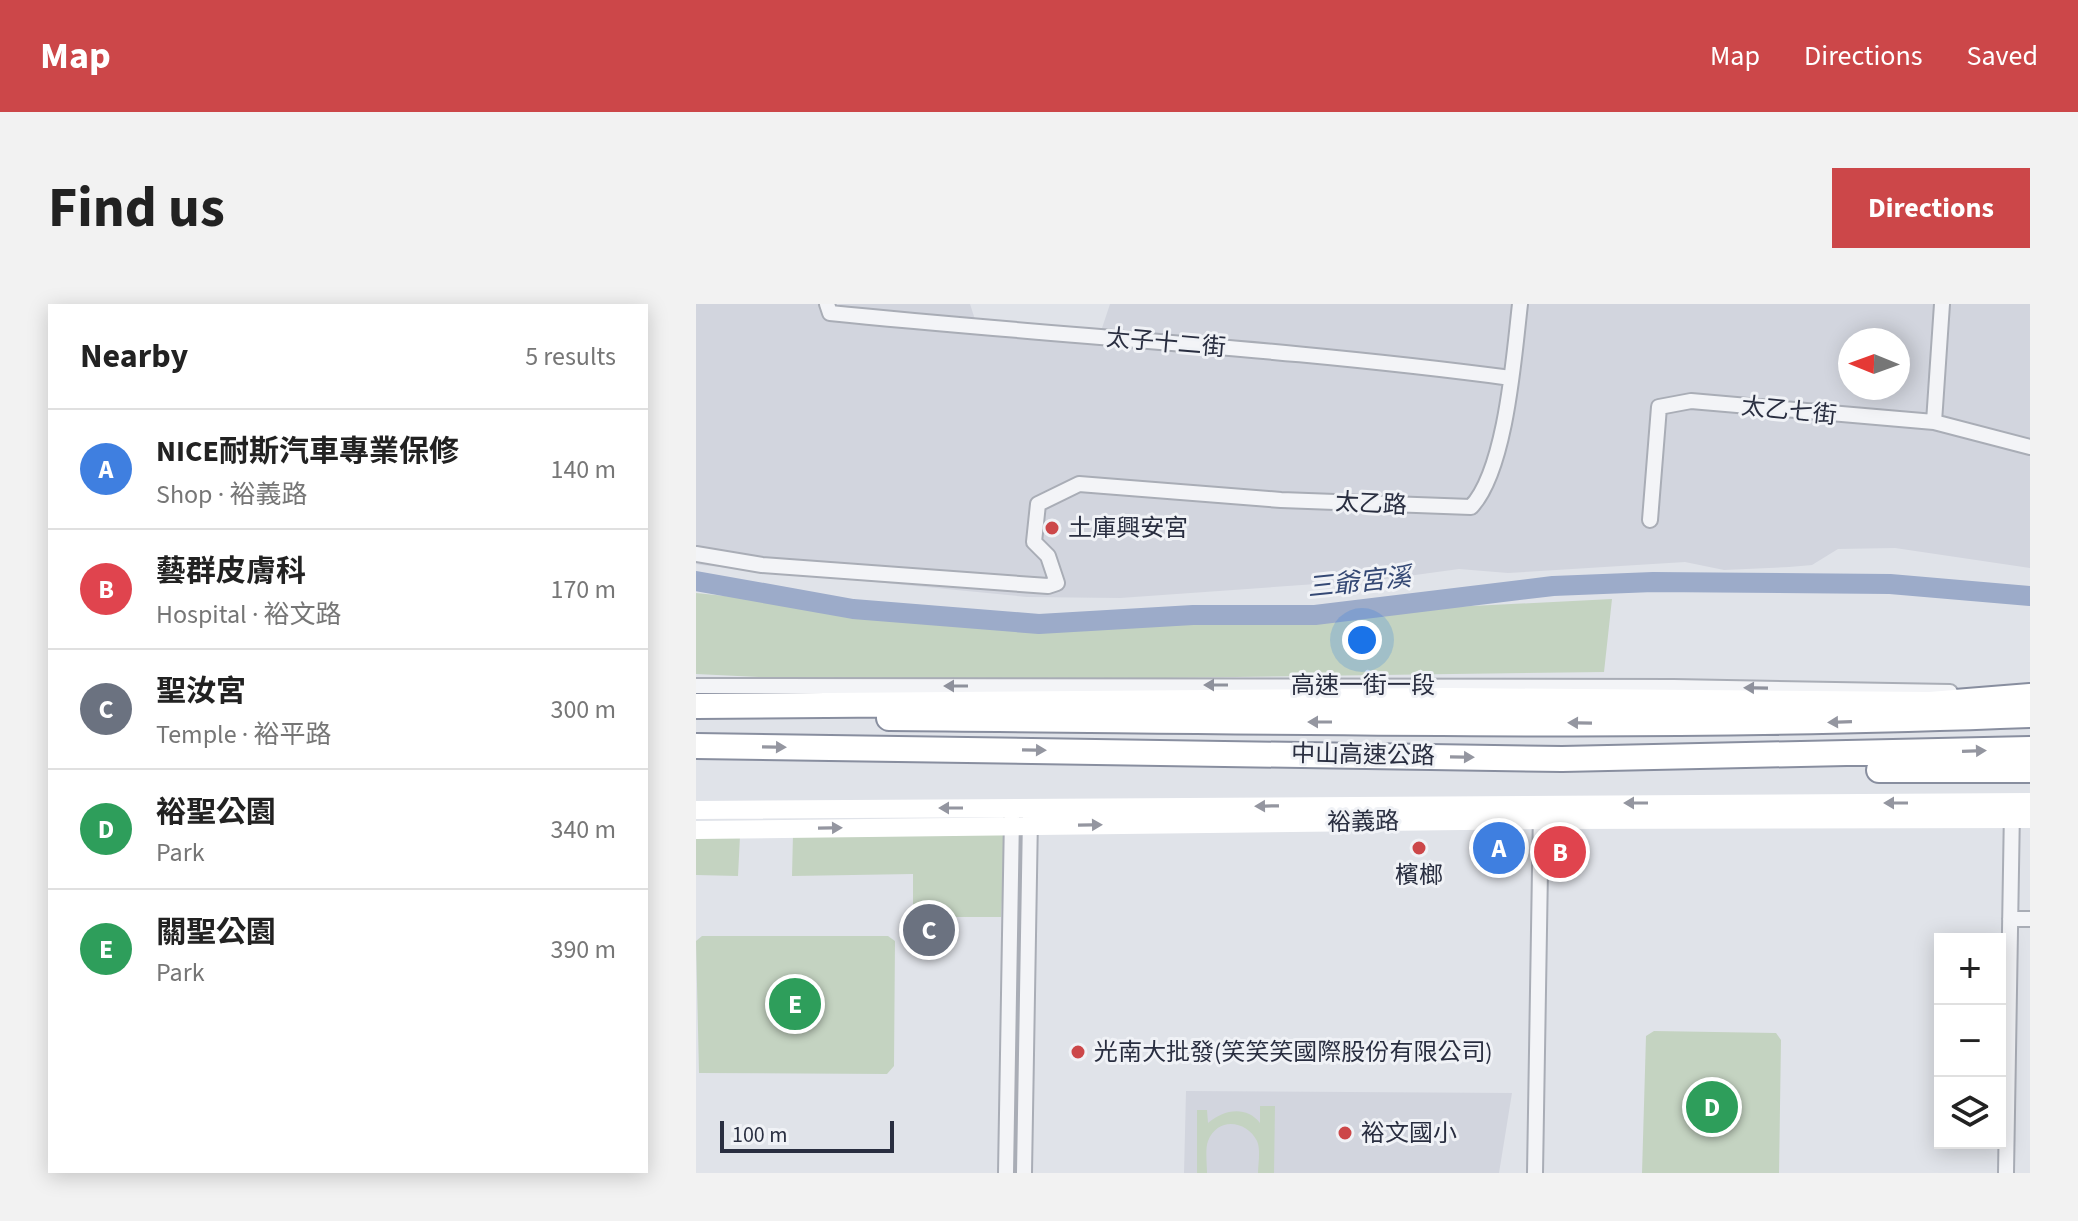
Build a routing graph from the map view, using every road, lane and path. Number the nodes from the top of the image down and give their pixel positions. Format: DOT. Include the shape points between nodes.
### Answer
graph roads {
  1 [pos="827,304"];
  2 [pos="1520,304"];
  3 [pos="1942,304"];
  4 [pos="1511,378"];
  5 [pos="1934,422"];
  6 [pos="2030,447"];
  7 [pos="1650,520"];
  8 [pos="696,554"];
  9 [pos="696,686"];
  10 [pos="2030,696"];
  11 [pos="2030,702"];
  12 [pos="1930,704"];
  13 [pos="696,706"];
  14 [pos="2030,715"];
  15 [pos="696,717"];
  16 [pos="696,746"];
  17 [pos="2030,749"];
  18 [pos="1562,759"];
  19 [pos="2030,770"];
  20 [pos="696,810"];
  21 [pos="1541,811"];
  22 [pos="2021,811"];
  23 [pos="1021,817"];
  24 [pos="696,830"];
  25 [pos="2010,919"];
  26 [pos="2030,919"];
  27 [pos="1006,1173"];
  28 [pos="1024,1173"];
  29 [pos="1535,1173"];
  30 [pos="2006,1173"];
  1 -- 4 [label="street, 太子十二街" via="830,313 1118,336"];
  2 -- 4 [label="street, 太乙路"];
  3 -- 5 [label="street"];
  4 -- 8 [label="street, 太乙路" via="1483,495 1471,507 1281,500 1079,484 1035,508 1034,542 1048,556 1057,583 1048,586 762,565"];
  5 -- 6 [label="street, 太乙七街"];
  5 -- 7 [label="street, 太乙七街" via="1691,401 1659,407"];
  10 -- 9 [label="street, 高速一街一段, one-way" via="1674,687"];
  10 -- 12 [label="highway"];
  11 -- 12 [label="highway"];
  12 -- 13 [label="highway" via="1449,700"];
  14 -- 15 [label="highway, 中山高速公路, one-way" via="1613,724"];
  16 -- 18 [label="highway, 中山高速公路, one-way"];
  18 -- 17 [label="highway, 中山高速公路, one-way"];
  18 -- 19 [label="highway" via="1636,770"];
  23 -- 20 [label="street, 裕義路, one-way"];
  21 -- 22 [label="street, 裕義路"];
  21 -- 23 [label="street, 裕義路"];
  21 -- 29 [label="street"];
  22 -- 25 [label="street"];
  24 -- 23 [label="street, 裕義路, one-way"];
  23 -- 27 [label="street"];
  23 -- 28 [label="street"];
  25 -- 26 [label="street"];
  25 -- 30 [label="street"];
}
